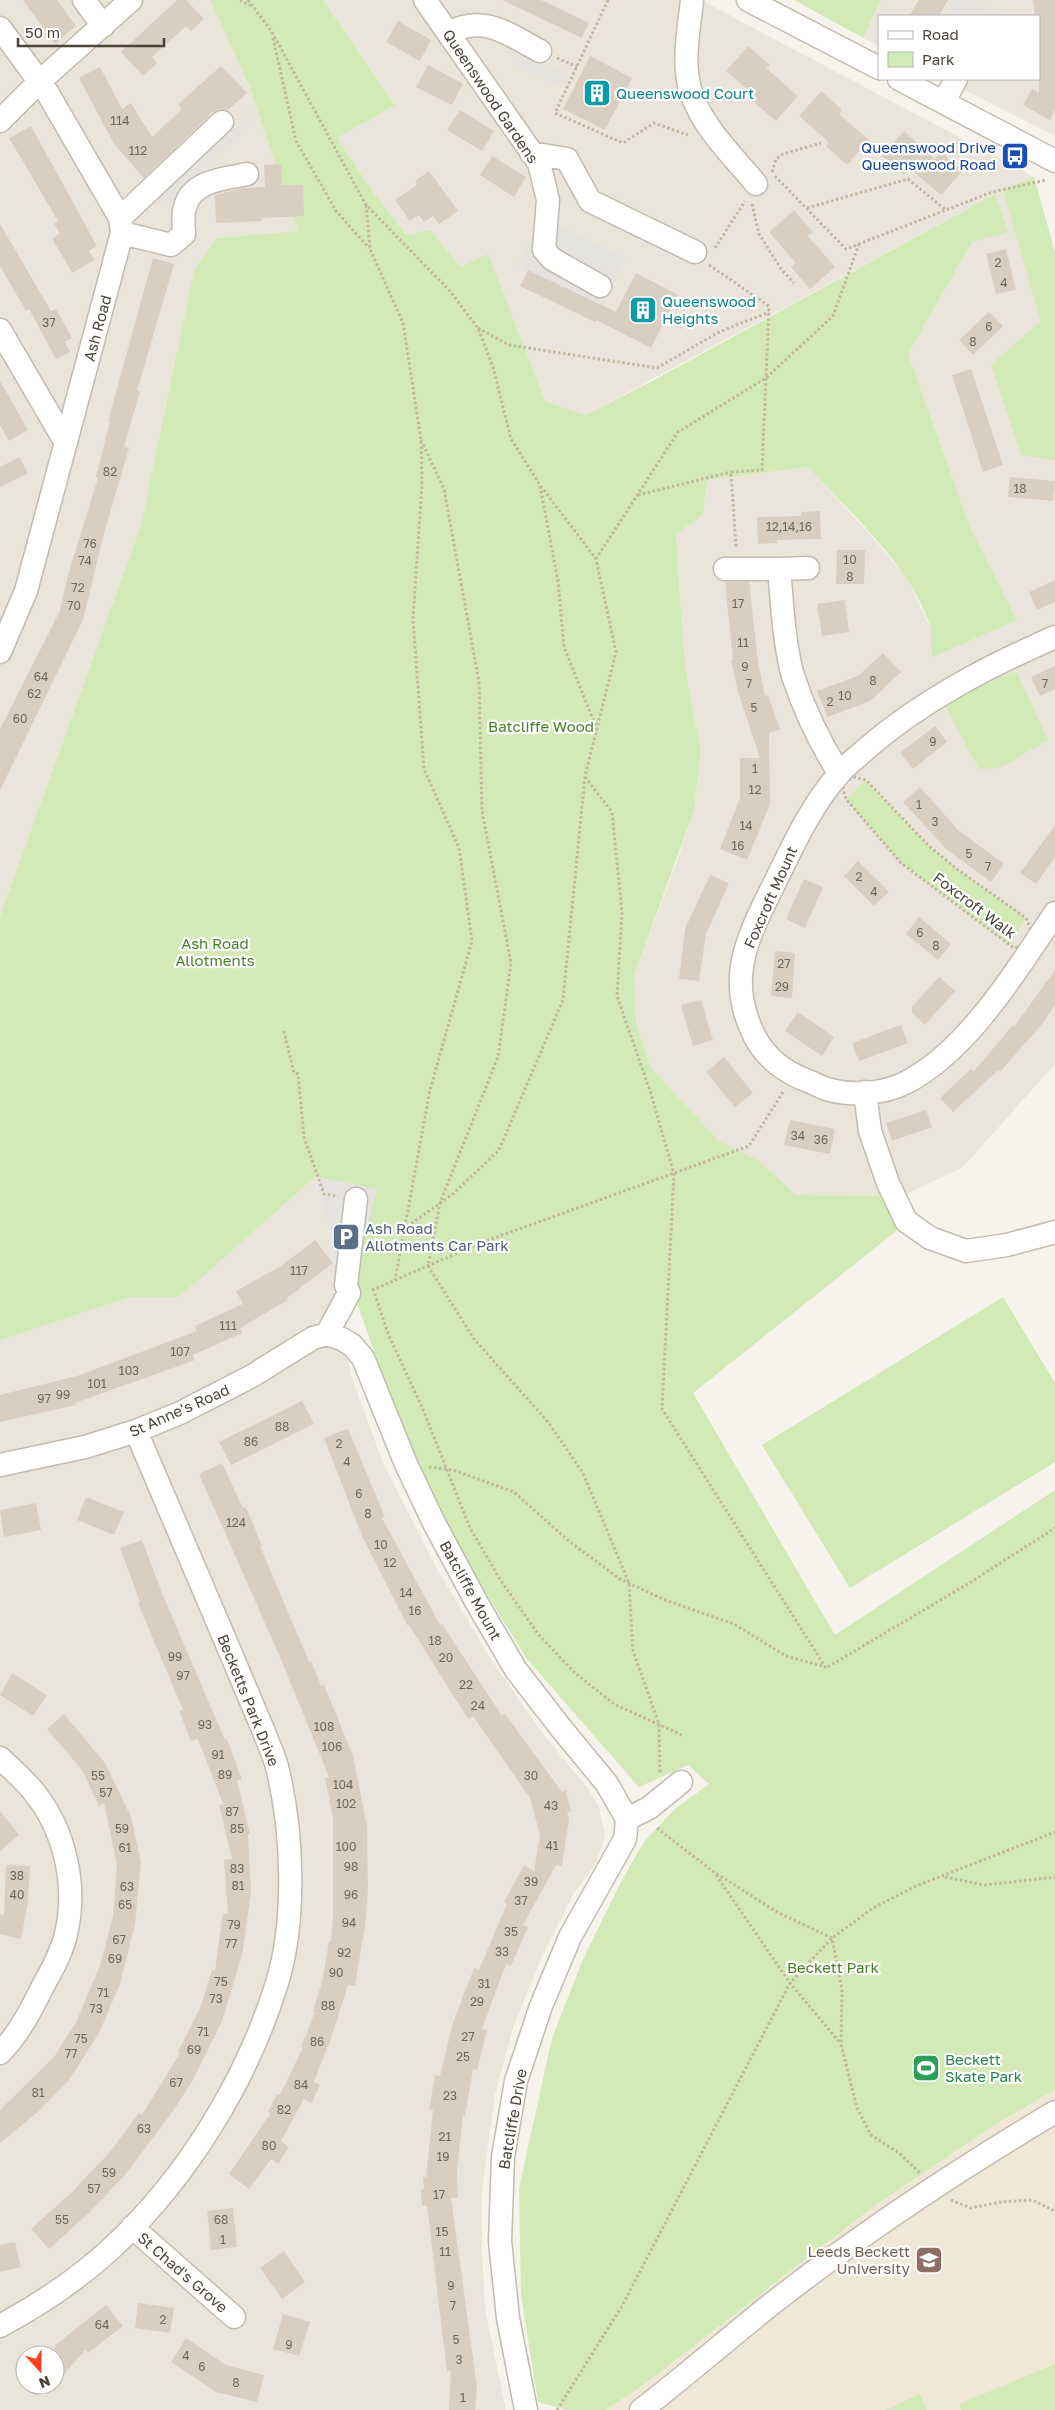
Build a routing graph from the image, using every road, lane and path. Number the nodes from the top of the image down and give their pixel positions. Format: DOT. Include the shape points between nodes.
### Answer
graph roads {
  1 [pos="84,0"];
  2 [pos="131,0"];
  3 [pos="240,0"];
  4 [pos="248,0"];
  5 [pos="425,0"];
  6 [pos="608,0"];
  7 [pos="692,0"];
  8 [pos="748,0"];
  9 [pos="253,8"];
  10 [pos="103,26"];
  11 [pos="0,28"];
  12 [pos="272,32"];
  13 [pos="448,33"];
  14 [pos="540,51"];
  15 [pos="878,67"];
  16 [pos="901,80"];
  17 [pos="955,80"];
  18 [pos="39,82"];
  19 [pos="944,102"];
  20 [pos="0,120"];
  21 [pos="706,121"];
  22 [pos="222,122"];
  23 [pos="821,143"];
  24 [pos="531,153"];
  25 [pos="1052,170"];
  26 [pos="247,174"];
  27 [pos="759,184"];
  28 [pos="366,205"];
  29 [pos="807,208"];
  30 [pos="946,210"];
  31 [pos="121,226"];
  32 [pos="860,244"];
  33 [pos="370,249"];
  34 [pos="704,257"];
  35 [pos="794,283"];
  36 [pos="600,286"];
  37 [pos="769,312"];
  38 [pos="478,328"];
  39 [pos="0,330"];
  40 [pos="766,378"];
  41 [pos="421,440"];
  42 [pos="66,443"];
  43 [pos="731,472"];
  44 [pos="540,485"];
  45 [pos="638,495"];
  46 [pos="596,559"];
  47 [pos="808,568"];
  48 [pos="731,569"];
  49 [pos="779,569"];
  50 [pos="1055,637"];
  51 [pos="2,642"];
  52 [pos="597,728"];
  53 [pos="839,773"];
  54 [pos="585,776"];
  55 [pos="1055,913"];
  56 [pos="1036,942"];
  57 [pos="284,1031"];
  58 [pos="792,1076"];
  59 [pos="865,1092"];
  60 [pos="674,1174"];
  61 [pos="356,1199"];
  62 [pos="440,1203"];
  63 [pos="405,1228"];
  64 [pos="1053,1234"];
  65 [pos="428,1266"];
  66 [pos="395,1280"];
  67 [pos="373,1289"];
  68 [pos="366,1296"];
  69 [pos="337,1338"];
  70 [pos="136,1431"];
  71 [pos="406,1464"];
  72 [pos="0,1465"];
  73 [pos="446,1469"];
  74 [pos="1055,1528"];
  75 [pos="629,1583"];
  76 [pos="826,1668"];
  77 [pos="659,1724"];
  78 [pos="684,1736"];
  79 [pos="0,1758"];
  80 [pos="681,1782"];
  81 [pos="661,1798"];
  82 [pos="627,1819"];
  83 [pos="1055,1832"];
  84 [pos="714,1872"];
  85 [pos="943,1876"];
  86 [pos="1055,1877"];
  87 [pos="832,1938"];
  88 [pos="790,1983"];
  89 [pos="841,2044"];
  90 [pos="0,2053"];
  91 [pos="1055,2112"];
  92 [pos="934,2187"];
  93 [pos="1055,2211"];
  94 [pos="132,2227"];
  95 [pos="234,2317"];
  96 [pos="0,2326"];
  97 [pos="526,2410"];
  98 [pos="557,2410"];
  99 [pos="641,2410"];
  1 -- 10 [label="street"];
  2 -- 10 [label="street"];
  3 -- 9 [label="path"];
  4 -- 9 [label="path"];
  5 -- 13 [label="street, Queenswood Gardens"];
  6 -- 21 [label="path" via="555,113 623,143 654,123 698,138"];
  7 -- 21 [label="street" via="686,48 687,72 691,94"];
  8 -- 15 [label="street"];
  9 -- 12 [label="path"];
  10 -- 18 [label="street"];
  11 -- 18 [label="street"];
  12 -- 28 [label="path"];
  12 -- 33 [label="path" via="296,141 336,211"];
  13 -- 14 [label="street" via="463,25 494,26"];
  13 -- 24 [label="street, Queenswood Gardens"];
  16 -- 19 [label="street"];
  17 -- 19 [label="street"];
  18 -- 20 [label="street"];
  18 -- 31 [label="street"];
  19 -- 25 [label="street"];
  21 -- 27 [label="street"];
  22 -- 31 [label="street"];
  23 -- 27 [label="path" via="783,154"];
  24 -- 34 [label="street" via="567,159 590,201"];
  24 -- 36 [label="street, Queenswood Gardens" via="539,163 548,200 544,250 552,260"];
  25 -- 30 [label="path" via="1043,181 992,192"];
  26 -- 31 [label="street" via="204,184 192,192 184,207 184,234 170,245"];
  27 -- 29 [label="path"];
  27 -- 34 [label="path"];
  27 -- 35 [label="path" via="759,234"];
  28 -- 33 [label="path"];
  28 -- 38 [label="path" via="449,290"];
  29 -- 30 [label="path" via="908,179"];
  29 -- 32 [label="path" via="846,249"];
  30 -- 32 [label="path"];
  31 -- 42 [label="street, Ash Road"];
  32 -- 40 [label="path" via="833,316"];
  33 -- 41 [label="path" via="403,323"];
  34 -- 37 [label="path" via="769,306"];
  37 -- 38 [label="path" via="720,332 657,368 510,346"];
  37 -- 40 [label="path"];
  38 -- 44 [label="path" via="493,366 511,439"];
  39 -- 42 [label="street"];
  40 -- 43 [label="path" via="762,470"];
  40 -- 45 [label="path" via="678,432"];
  41 -- 62 [label="path" via="444,489 479,682 482,811 511,963 498,1057"];
  41 -- 63 [label="path" via="422,485 413,619 424,769 459,848 472,941 430,1090"];
  42 -- 51 [label="street, Ash Road" via="26,592"];
  43 -- 45 [label="path"];
  43 -- 48 [label="path"];
  44 -- 46 [label="path"];
  44 -- 52 [label="path" via="558,581 564,647"];
  45 -- 46 [label="path"];
  46 -- 52 [label="path" via="616,652"];
  47 -- 49 [label="street"];
  48 -- 49 [label="street"];
  49 -- 53 [label="street" via="793,674 815,734"];
  50 -- 53 [label="street, Foxcroft Mount" via="939,695 895,724"];
  52 -- 54 [label="path"];
  53 -- 56 [label="path, Foxcroft Walk" via="866,780 936,852 1026,918"];
  53 -- 56 [label="path, Foxcroft Walk" via="846,799 901,863 1014,948"];
  53 -- 58 [label="street, Foxcroft Mount" via="795,841 755,922 743,957 739,987 749,1026 761,1048"];
  54 -- 60 [label="path" via="612,812 622,912 617,996"];
  54 -- 62 [label="path" via="563,1000 499,1150"];
  55 -- 56 [label="street, Foxcroft Mount"];
  56 -- 59 [label="street, Foxcroft Mount" via="1013,976 944,1055 904,1083"];
  57 -- 61 [label="path" via="294,1073 298,1074 304,1136 324,1194"];
  58 -- 59 [label="street, Foxcroft Mount" via="827,1090 848,1094"];
  58 -- 60 [label="path" via="749,1146"];
  59 -- 64 [label="street" via="870,1132 906,1221 930,1238 966,1251"];
  60 -- 65 [label="path" via="483,1242"];
  60 -- 76 [label="path" via="662,1409"];
  61 -- 69 [label="street" via="346,1286 349,1293"];
  62 -- 63 [label="path"];
  62 -- 65 [label="path"];
  63 -- 66 [label="path"];
  65 -- 66 [label="path"];
  65 -- 75 [label="path" via="474,1339 548,1422 583,1473"];
  66 -- 67 [label="path"];
  67 -- 68 [label="path"];
  67 -- 73 [label="path" via="389,1336"];
  69 -- 70 [label="street, St Anne's Road" via="301,1343 252,1376 180,1413"];
  69 -- 71 [label="street, Batcliffe Mount" via="356,1350 366,1365"];
  70 -- 72 [label="street, St Anne's Road" via="86,1448"];
  70 -- 94 [label="street, Becketts Park Drive" via="278,1770 289,1838 291,1887 278,1981 251,2050 230,2092 177,2175"];
  71 -- 73 [label="path"];
  71 -- 82 [label="street, Batcliffe Mount" via="469,1589 516,1670 607,1784"];
  73 -- 75 [label="path" via="514,1492 570,1542"];
  73 -- 77 [label="path" via="470,1528 501,1581 538,1634 574,1672 614,1704"];
  74 -- 76 [label="path"];
  75 -- 76 [label="path" via="665,1600 734,1624 786,1656"];
  75 -- 77 [label="path" via="634,1651"];
  77 -- 78 [label="path"];
  77 -- 81 [label="path"];
  79 -- 90 [label="street" via="38,1796 52,1820 62,1842 69,1903 66,1934 56,1961 22,2027"];
  80 -- 81 [label="street"];
  81 -- 82 [label="street"];
  82 -- 84 [label="path" via="656,1827"];
  82 -- 97 [label="street, Batcliffe Drive" via="625,1839 570,1937 541,2006 516,2081 509,2119 503,2157 500,2241 508,2318"];
  83 -- 85 [label="path"];
  84 -- 87 [label="path" via="777,1912"];
  84 -- 88 [label="path"];
  85 -- 86 [label="path" via="985,1885"];
  85 -- 87 [label="path" via="873,1908"];
  87 -- 88 [label="path"];
  87 -- 89 [label="path" via="842,1990"];
  88 -- 89 [label="path"];
  88 -- 98 [label="path" via="622,2306"];
  89 -- 92 [label="path" via="857,2108 871,2135 899,2153"];
  91 -- 92 [label="street"];
  92 -- 93 [label="path" via="945,2197 971,2208 1032,2200"];
  92 -- 99 [label="street" via="764,2310"];
  94 -- 95 [label="street, St Chad's Grove"];
  94 -- 96 [label="street, Becketts Park Drive" via="73,2280"];
}
